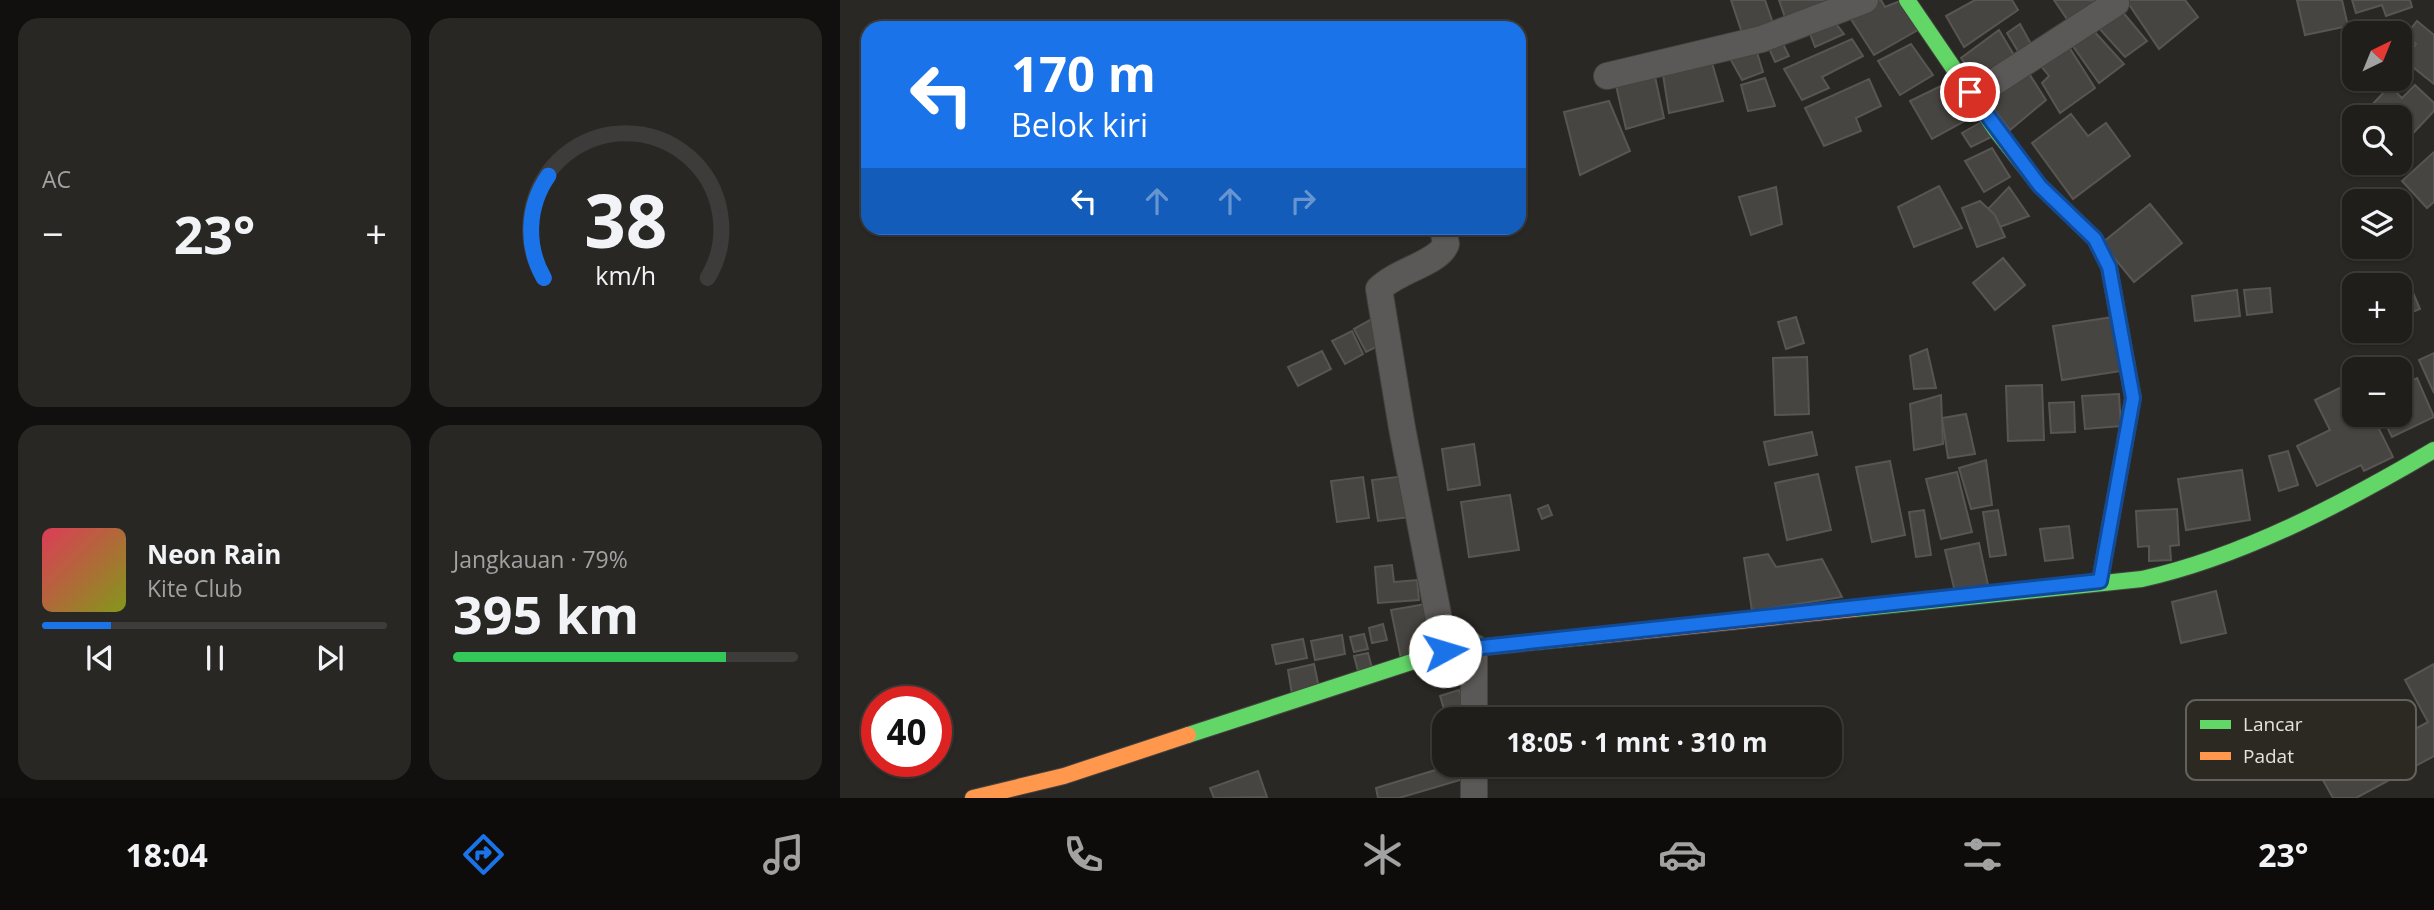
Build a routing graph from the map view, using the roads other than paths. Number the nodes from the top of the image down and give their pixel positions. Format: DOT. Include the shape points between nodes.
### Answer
graph roads {
  1 [pos="1865,0"];
  2 [pos="1907,0"];
  3 [pos="2116,3"];
  4 [pos="1607,76"];
  5 [pos="1970,92"];
  6 [pos="1444,235"];
  7 [pos="2434,450"];
  8 [pos="2100,581"];
  9 [pos="1474,648"];
  10 [pos="1445,651"];
  11 [pos="1474,707"];
  12 [pos="1474,777"];
  13 [pos="973,798"];
  14 [pos="1474,798"];
  1 -- 4 [label="street" via="1762,39"];
  2 -- 5 [label="street"];
  3 -- 5 [label="street" via="1993,83"];
  5 -- 8 [label="street" via="2040,186 2095,239 2109,267 2133,398"];
  6 -- 10 [label="street" via="1446,243 1438,257 1399,273 1379,289"];
  7 -- 8 [label="street" via="2366,491 2202,564 2142,579"];
  8 -- 9 [label="street"];
  9 -- 10 [label="street"];
  9 -- 11 [label="street"];
  10 -- 13 [label="street" via="1064,776"];
  12 -- 14 [label="street"];
}
